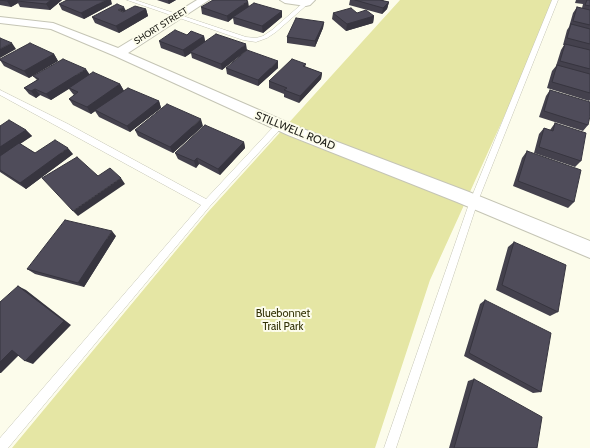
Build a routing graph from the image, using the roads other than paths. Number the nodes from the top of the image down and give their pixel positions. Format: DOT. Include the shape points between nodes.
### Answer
graph roads {
  1 [pos="130,0"];
  2 [pos="204,0"];
  3 [pos="285,0"];
  4 [pos="555,0"];
  5 [pos="308,2"];
  6 [pos="178,16"];
  7 [pos="0,20"];
  8 [pos="119,53"];
  9 [pos="0,92"];
  10 [pos="280,125"];
  11 [pos="474,201"];
  12 [pos="207,204"];
  13 [pos="590,250"];
  14 [pos="0,448"];
  15 [pos="390,448"];
  1 -- 6 [label="lane"];
  2 -- 6 [label="street, SHORT STREET"];
  3 -- 5 [label="street"];
  4 -- 11 [label="lane"];
  5 -- 6 [label="lane" via="274,31 256,40 245,39"];
  6 -- 8 [label="street, SHORT STREET"];
  7 -- 8 [label="street, STILLWELL ROAD" via="53,26"];
  8 -- 10 [label="street, STILLWELL ROAD"];
  9 -- 12 [label="lane"];
  10 -- 11 [label="street, STILLWELL ROAD"];
  10 -- 12 [label="lane"];
  11 -- 13 [label="street, STILLWELL ROAD"];
  11 -- 15 [label="lane"];
  12 -- 14 [label="lane"];
}
